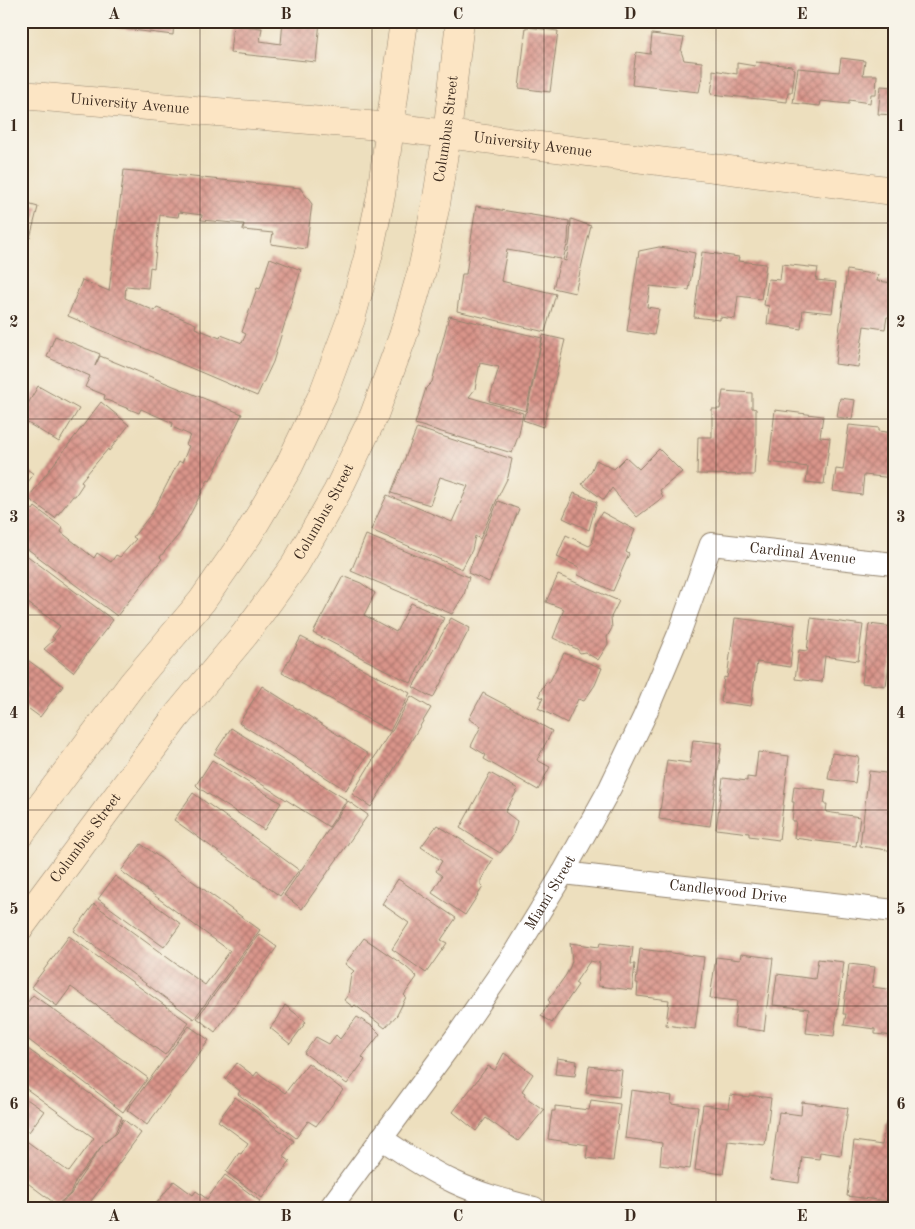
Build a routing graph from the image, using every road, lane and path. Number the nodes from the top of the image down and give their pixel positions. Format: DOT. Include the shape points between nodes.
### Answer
graph roads {
  1 [pos="404,21"];
  2 [pos="460,21"];
  3 [pos="21,96"];
  4 [pos="391,127"];
  5 [pos="447,134"];
  6 [pos="894,190"];
  7 [pos="711,544"];
  8 [pos="894,564"];
  9 [pos="21,833"];
  10 [pos="563,873"];
  11 [pos="894,911"];
  12 [pos="21,926"];
  13 [pos="381,1138"];
  14 [pos="330,1208"];
  15 [pos="534,1208"];
  1 -- 4 [label="main road"];
  2 -- 5 [label="main road, Columbus Street"];
  3 -- 4 [label="main road, University Avenue"];
  4 -- 5 [label="main road, University Avenue"];
  4 -- 9 [label="main road" via="380,204 350,319 323,394 288,466 248,535 202,601 133,683"];
  5 -- 6 [label="main road, University Avenue"];
  5 -- 12 [label="main road, Columbus Street" via="422,270 403,336 374,415 337,492 294,565 245,634 176,717"];
  7 -- 8 [label="street, Cardinal Avenue"];
  7 -- 10 [label="street, Miami Street" via="680,631 644,717 610,788"];
  10 -- 11 [label="street, Candlewood Drive"];
  10 -- 13 [label="street, Miami Street" via="515,952"];
  13 -- 14 [label="street, Miami Street"];
  13 -- 15 [label="street" via="410,1159 454,1182 501,1200"];
}
